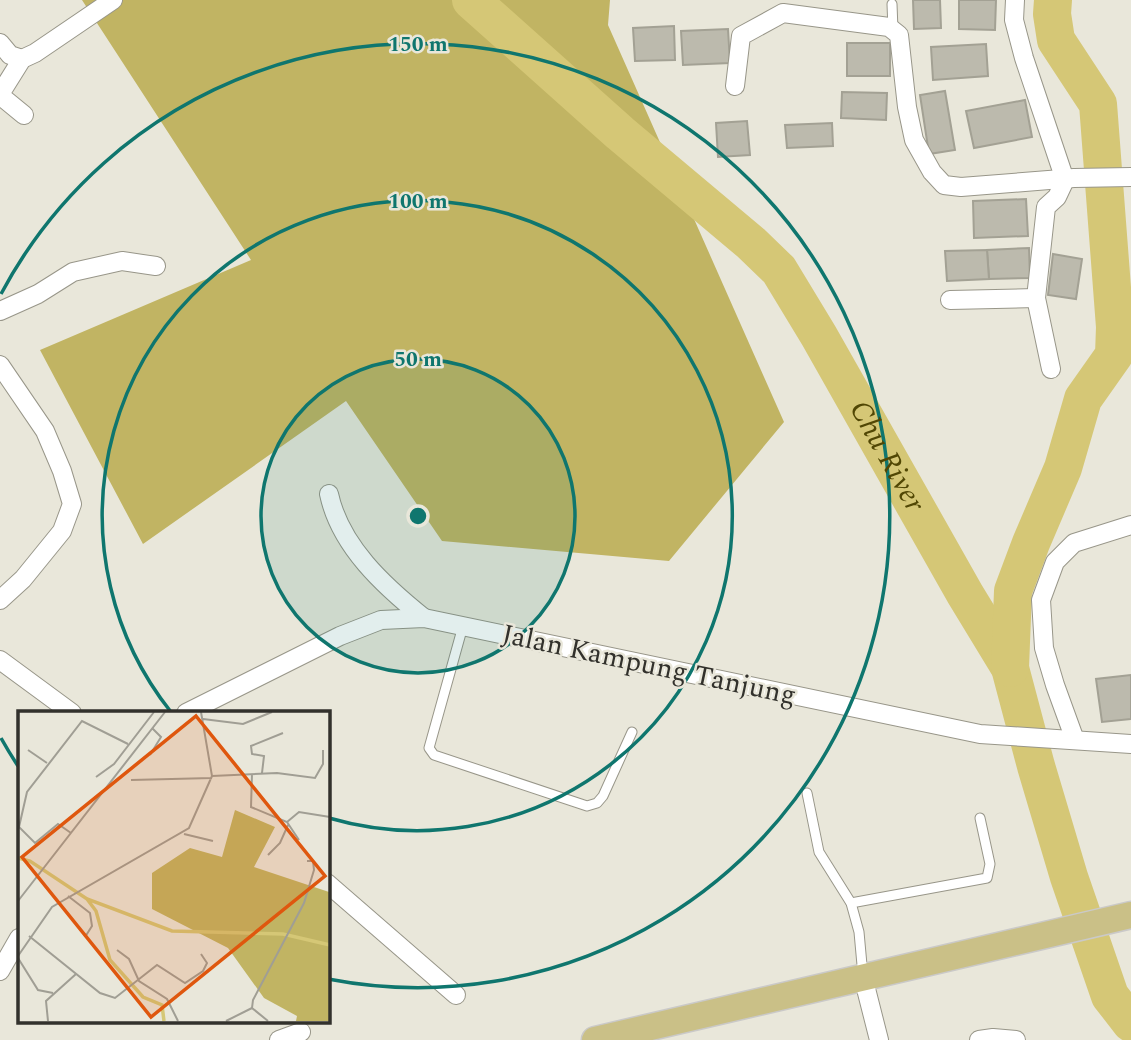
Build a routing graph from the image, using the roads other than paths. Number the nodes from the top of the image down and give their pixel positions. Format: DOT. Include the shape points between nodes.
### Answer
graph roads {
  1 [pos="113,0"];
  2 [pos="1015,0"];
  3 [pos="892,4"];
  4 [pos="781,7"];
  5 [pos="893,30"];
  6 [pos="0,43"];
  7 [pos="22,59"];
  8 [pos="735,86"];
  9 [pos="24,115"];
  10 [pos="1129,177"];
  11 [pos="1069,179"];
  12 [pos="156,266"];
  13 [pos="1036,298"];
  14 [pos="950,300"];
  15 [pos="0,311"];
  16 [pos="0,365"];
  17 [pos="1051,369"];
  18 [pos="329,494"];
  19 [pos="1131,525"];
  20 [pos="0,600"];
  21 [pos="424,618"];
  22 [pos="463,626"];
  23 [pos="0,660"];
  24 [pos="69,711"];
  25 [pos="190,711"];
  26 [pos="632,732"];
  27 [pos="1075,740"];
  28 [pos="1131,744"];
  29 [pos="807,793"];
  30 [pos="980,818"];
  31 [pos="329,885"];
  32 [pos="851,903"];
  33 [pos="1131,915"];
  34 [pos="18,940"];
  35 [pos="0,971"];
  36 [pos="863,977"];
  37 [pos="456,995"];
  38 [pos="300,1032"];
  39 [pos="988,1039"];
  40 [pos="279,1040"];
  41 [pos="595,1040"];
  42 [pos="879,1040"];
  43 [pos="1016,1040"];
  1 -- 7 [label="street"];
  2 -- 11 [label="street" via="1014,20 1024,58"];
  3 -- 5 [label="lane"];
  4 -- 5 [label="street"];
  4 -- 8 [label="street" via="741,36"];
  5 -- 11 [label="street" via="899,35 914,140 944,185"];
  6 -- 7 [label="street" via="10,55"];
  7 -- 9 [label="street" via="2,97"];
  10 -- 11 [label="street"];
  11 -- 13 [label="street" via="1046,207"];
  12 -- 15 [label="street" via="122,261 73,272"];
  13 -- 14 [label="street"];
  13 -- 17 [label="street"];
  16 -- 20 [label="street" via="46,431 72,504 62,531"];
  18 -- 21 [label="street" via="333,512 358,554 396,596"];
  19 -- 27 [label="street" via="1074,543 1055,562 1041,600 1044,648"];
  21 -- 22 [label="street, Jalan Kampung Tanjung"];
  21 -- 25 [label="street, Jalan Kampung Tanjung" via="381,620 340,636"];
  22 -- 26 [label="lane" via="429,748 434,755 587,806 603,796"];
  22 -- 27 [label="street, Jalan Kampung Tanjung" via="980,734"];
  23 -- 24 [label="street"];
  27 -- 28 [label="street, Jalan Kampung Tanjung"];
  29 -- 32 [label="lane" via="819,852"];
  30 -- 32 [label="lane" via="990,864 987,878"];
  31 -- 37 [label="street"];
  32 -- 36 [label="lane"];
  33 -- 36 [label="main road"];
  34 -- 35 [label="street"];
  36 -- 41 [label="main road"];
  36 -- 42 [label="street"];
  38 -- 40 [label="street"];
  39 -- 43 [label="street"];
}
